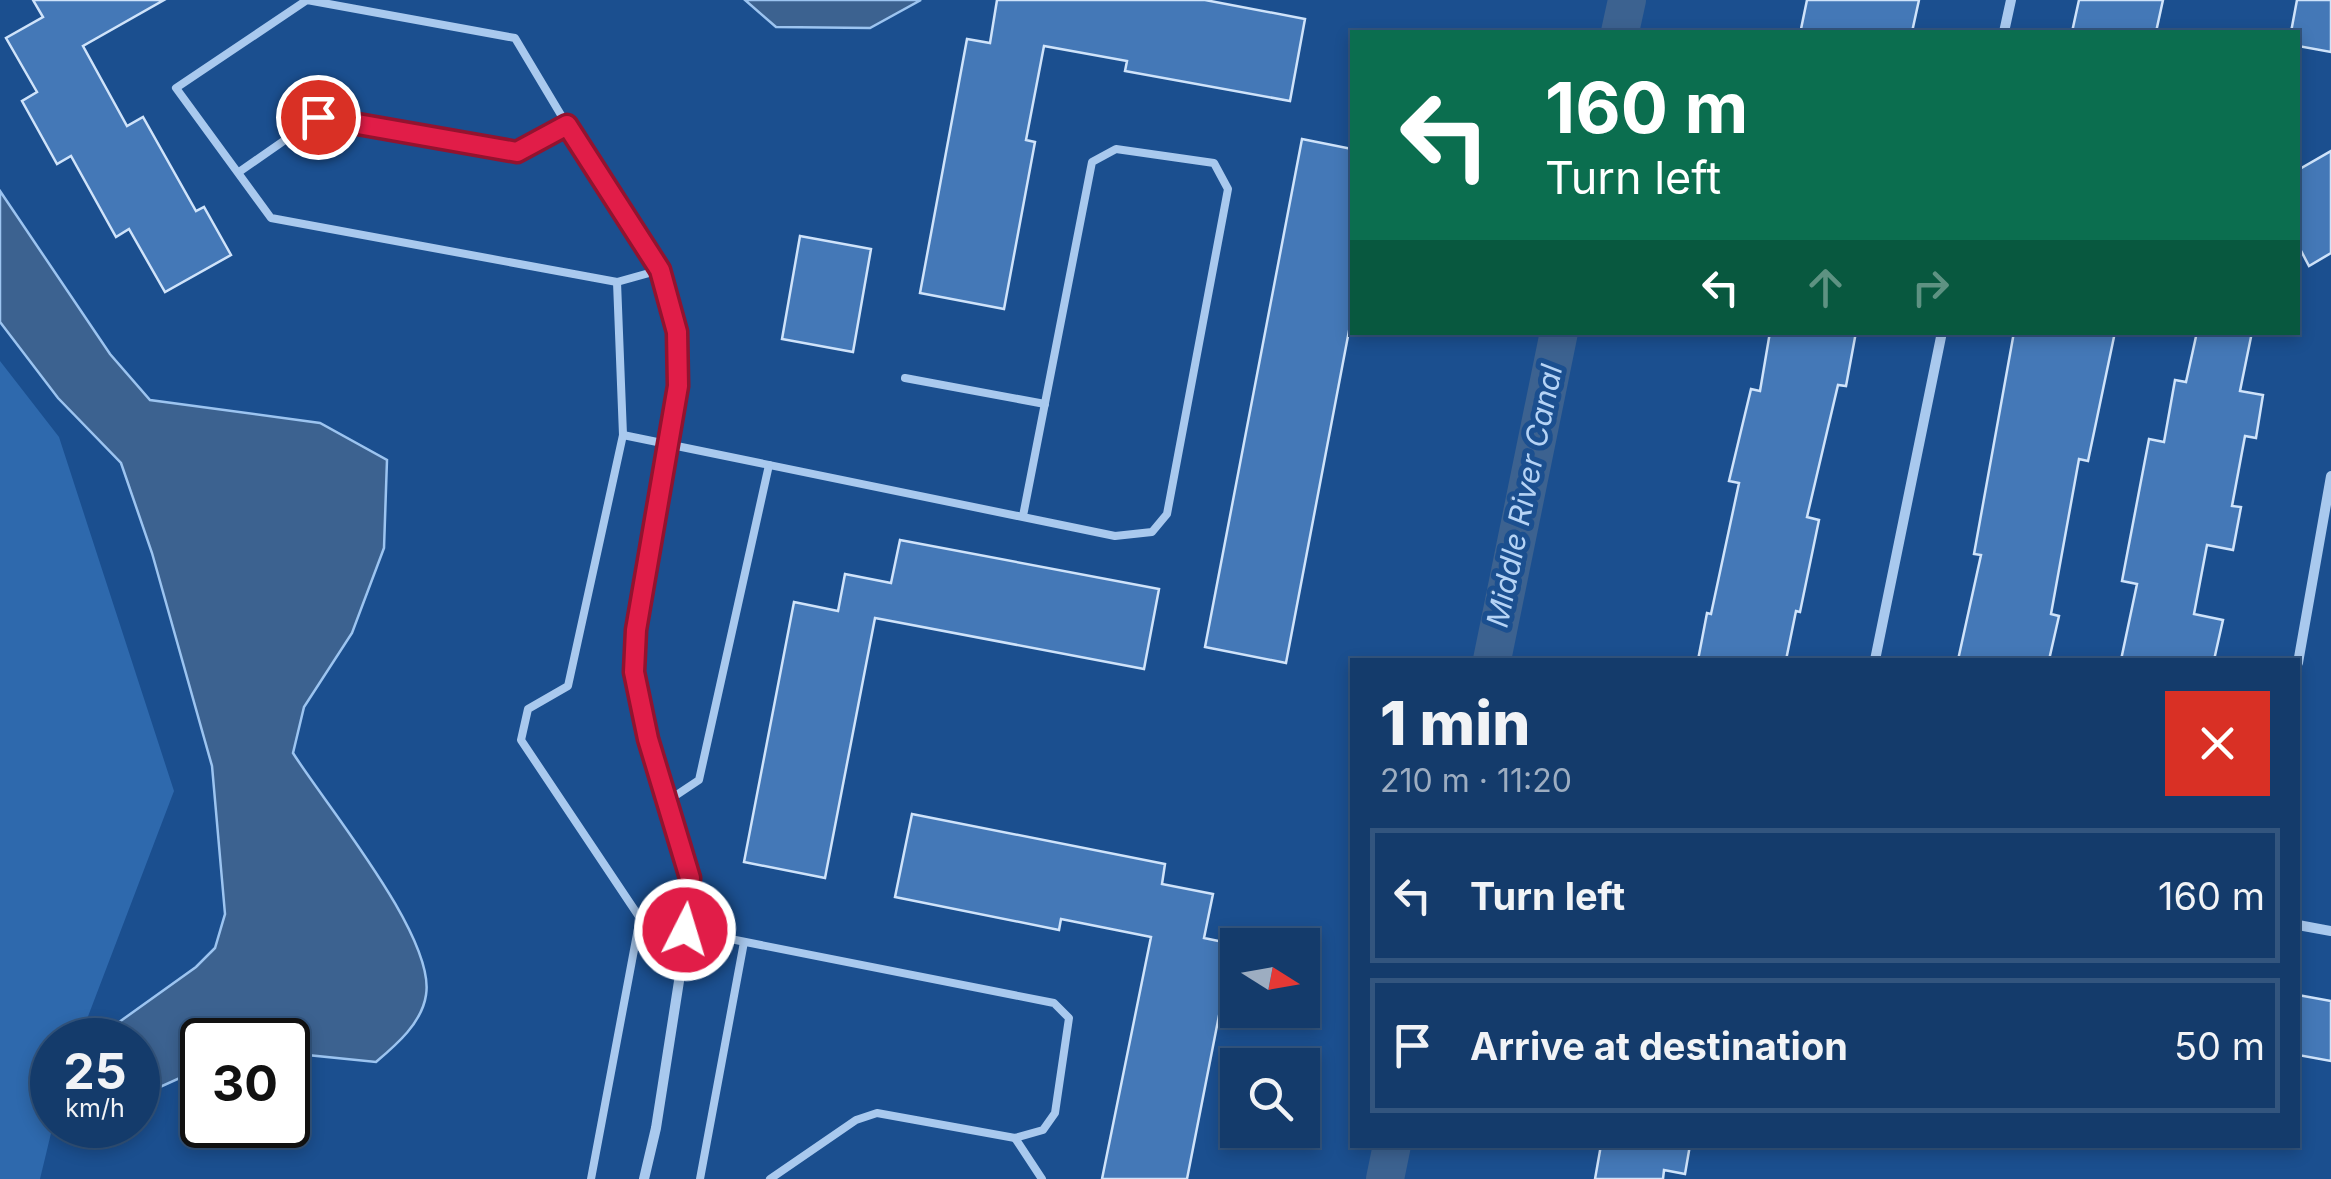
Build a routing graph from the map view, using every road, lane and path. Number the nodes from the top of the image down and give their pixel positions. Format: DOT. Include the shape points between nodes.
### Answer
graph roads {
  1 [pos="2011,0"];
  2 [pos="2004,30"];
  3 [pos="567,125"];
  4 [pos="238,172"];
  5 [pos="660,270"];
  6 [pos="616,282"];
  7 [pos="1941,335"];
  8 [pos="904,378"];
  9 [pos="1045,404"];
  10 [pos="624,435"];
  11 [pos="666,445"];
  12 [pos="769,465"];
  13 [pos="2331,476"];
  14 [pos="1022,516"];
  15 [pos="1874,658"];
  16 [pos="2299,658"];
  17 [pos="668,800"];
  18 [pos="640,918"];
  19 [pos="2300,925"];
  20 [pos="685,930"];
  21 [pos="2331,930"];
  22 [pos="744,942"];
  23 [pos="1015,1138"];
  24 [pos="591,1179"];
  25 [pos="644,1179"];
  26 [pos="700,1179"];
  27 [pos="770,1179"];
  28 [pos="1042,1179"];
  1 -- 2 [label="street"];
  3 -- 4 [label="lane" via="517,152 318,117"];
  3 -- 4 [label="lane" via="516,38 307,0 176,88"];
  3 -- 5 [label="lane"];
  4 -- 6 [label="lane" via="271,218"];
  5 -- 6 [label="lane"];
  5 -- 11 [label="street" via="677,332 678,386"];
  6 -- 10 [label="lane"];
  7 -- 15 [label="street"];
  8 -- 9 [label="lane"];
  9 -- 14 [label="lane"];
  9 -- 14 [label="lane" via="1092,162 1116,149 1214,163 1228,189 1167,514 1152,532 1115,536"];
  10 -- 11 [label="lane"];
  10 -- 18 [label="lane" via="568,686 528,709 522,740"];
  11 -- 12 [label="lane"];
  11 -- 17 [label="street" via="634,672"];
  12 -- 14 [label="lane"];
  12 -- 17 [label="lane" via="700,780"];
  13 -- 16 [label="street"];
  17 -- 20 [label="street" via="690,878"];
  18 -- 20 [label="lane"];
  18 -- 24 [label="lane"];
  19 -- 21 [label="street"];
  20 -- 22 [label="lane"];
  20 -- 25 [label="street"];
  22 -- 23 [label="lane" via="1054,1003 1069,1018 1055,1114 1043,1130"];
  22 -- 26 [label="lane"];
  23 -- 27 [label="lane" via="877,1113 856,1120"];
  23 -- 28 [label="lane"];
}
